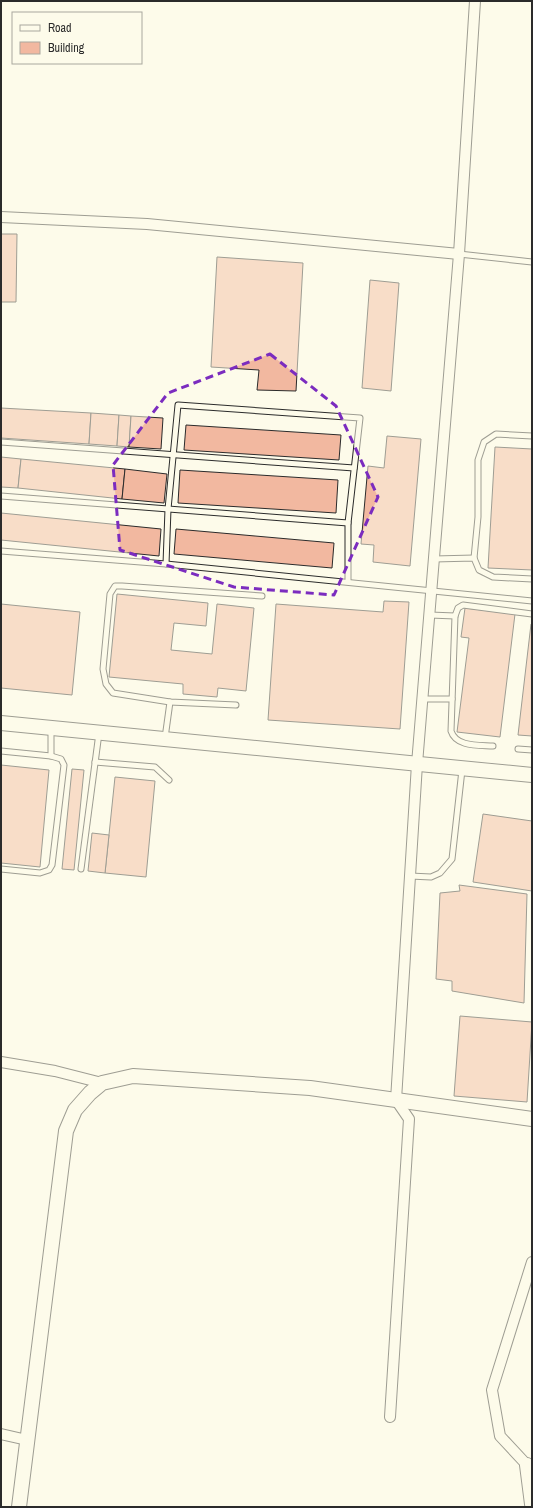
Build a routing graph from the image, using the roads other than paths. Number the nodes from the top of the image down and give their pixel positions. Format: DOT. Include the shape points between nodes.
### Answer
graph roads {
  1 [pos="475,1"];
  2 [pos="1,217"];
  3 [pos="459,254"];
  4 [pos="532,262"];
  5 [pos="532,436"];
  6 [pos="1,442"];
  7 [pos="172,453"];
  8 [pos="354,468"];
  9 [pos="1,496"];
  10 [pos="168,509"];
  11 [pos="348,523"];
  12 [pos="1,551"];
  13 [pos="474,558"];
  14 [pos="434,559"];
  15 [pos="166,564"];
  16 [pos="532,579"];
  17 [pos="348,581"];
  18 [pos="432,592"];
  19 [pos="262,596"];
  20 [pos="532,601"];
  21 [pos="532,614"];
  22 [pos="430,615"];
  23 [pos="455,616"];
  24 [pos="423,699"];
  25 [pos="452,699"];
  26 [pos="170,702"];
  27 [pos="236,705"];
  28 [pos="1,723"];
  29 [pos="51,728"];
  30 [pos="99,732"];
  31 [pos="165,739"];
  32 [pos="493,746"];
  33 [pos="518,749"];
  34 [pos="532,750"];
  35 [pos="1,751"];
  36 [pos="50,756"];
  37 [pos="94,762"];
  38 [pos="418,764"];
  39 [pos="462,768"];
  40 [pos="532,775"];
  41 [pos="169,780"];
  42 [pos="1,869"];
  43 [pos="81,869"];
  44 [pos="410,876"];
  45 [pos="1,1062"];
  46 [pos="102,1083"];
  47 [pos="396,1100"];
  48 [pos="532,1119"];
  49 [pos="532,1262"];
  50 [pos="390,1417"];
  51 [pos="1,1434"];
  52 [pos="27,1440"];
  53 [pos="530,1465"];
  54 [pos="532,1504"];
  55 [pos="19,1507"];
  1 -- 3 [label="street"];
  2 -- 3 [label="street" via="146,224"];
  3 -- 4 [label="lane"];
  3 -- 14 [label="street"];
  5 -- 13 [label="lane" via="496,434 484,442 478,460 478,517"];
  6 -- 7 [label="lane"];
  7 -- 8 [label="lane"];
  7 -- 8 [label="lane" via="178,405 360,418"];
  7 -- 10 [label="lane"];
  8 -- 11 [label="lane"];
  9 -- 10 [label="lane"];
  10 -- 11 [label="lane"];
  10 -- 15 [label="lane"];
  11 -- 17 [label="lane"];
  12 -- 15 [label="lane"];
  13 -- 14 [label="lane"];
  13 -- 16 [label="lane" via="479,570 493,577"];
  14 -- 18 [label="street"];
  15 -- 17 [label="lane"];
  17 -- 18 [label="lane"];
  18 -- 20 [label="lane"];
  18 -- 22 [label="street"];
  19 -- 26 [label="lane" via="115,586 110,594 103,669 106,684 113,692"];
  21 -- 23 [label="lane" via="463,605 458,608"];
  22 -- 23 [label="lane"];
  22 -- 24 [label="street"];
  23 -- 25 [label="lane"];
  24 -- 25 [label="lane"];
  24 -- 38 [label="street"];
  25 -- 32 [label="lane" via="451,731 454,738 459,742"];
  26 -- 27 [label="lane"];
  26 -- 31 [label="lane"];
  28 -- 29 [label="street"];
  29 -- 30 [label="street"];
  29 -- 36 [label="lane"];
  30 -- 31 [label="street"];
  30 -- 37 [label="lane"];
  31 -- 38 [label="street"];
  33 -- 34 [label="lane"];
  35 -- 36 [label="lane"];
  36 -- 42 [label="lane" via="61,759 64,764 52,865 49,870 40,873"];
  37 -- 41 [label="lane" via="155,767"];
  37 -- 43 [label="lane"];
  38 -- 39 [label="street"];
  38 -- 44 [label="street"];
  39 -- 40 [label="street"];
  39 -- 44 [label="lane" via="452,859 440,873 431,877"];
  44 -- 47 [label="street"];
  45 -- 46 [label="street" via="56,1070"];
  46 -- 47 [label="street" via="133,1076 310,1088"];
  46 -- 52 [label="street" via="75,1110 66,1131"];
  47 -- 48 [label="street"];
  47 -- 50 [label="street" via="409,1119"];
  49 -- 53 [label="street" via="492,1390 500,1436"];
  51 -- 52 [label="street"];
  52 -- 55 [label="street"];
  53 -- 54 [label="street"];
}
